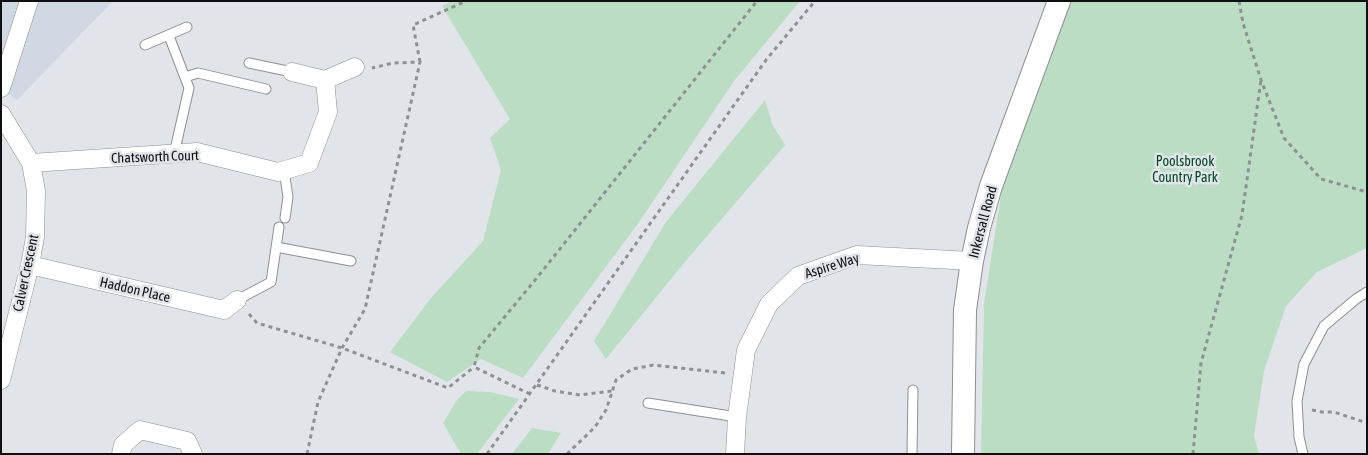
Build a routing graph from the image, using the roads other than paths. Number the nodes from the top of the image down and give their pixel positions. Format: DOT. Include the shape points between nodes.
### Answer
graph roads {
  1 [pos="29,1"];
  2 [pos="1059,1"];
  3 [pos="188,26"];
  4 [pos="169,36"];
  5 [pos="145,45"];
  6 [pos="249,63"];
  7 [pos="355,67"];
  8 [pos="292,72"];
  9 [pos="185,77"];
  10 [pos="325,80"];
  11 [pos="1,88"];
  12 [pos="266,90"];
  13 [pos="1,114"];
  14 [pos="174,154"];
  15 [pos="31,163"];
  16 [pos="284,170"];
  17 [pos="285,218"];
  18 [pos="279,227"];
  19 [pos="276,247"];
  20 [pos="351,261"];
  21 [pos="972,261"];
  22 [pos="30,265"];
  23 [pos="1367,292"];
  24 [pos="237,300"];
  25 [pos="1,380"];
  26 [pos="913,390"];
  27 [pos="648,404"];
  28 [pos="737,417"];
  29 [pos="121,454"];
  30 [pos="193,454"];
  31 [pos="735,454"];
  32 [pos="912,454"];
  33 [pos="963,454"];
  34 [pos="1303,454"];
  1 -- 11 [label="street"];
  2 -- 21 [label="street, Inkersall Road" via="991,186"];
  3 -- 4 [label="lane"];
  4 -- 5 [label="lane"];
  4 -- 9 [label="lane"];
  6 -- 8 [label="lane"];
  7 -- 10 [label="street"];
  8 -- 10 [label="street"];
  9 -- 12 [label="lane" via="198,73"];
  9 -- 14 [label="lane" via="190,88"];
  10 -- 16 [label="street, Chatsworth Court" via="328,112 309,163"];
  13 -- 15 [label="street, Calver Crescent"];
  14 -- 15 [label="street, Chatsworth Court"];
  14 -- 16 [label="street, Chatsworth Court" via="197,152 278,172"];
  15 -- 22 [label="street, Calver Crescent" via="36,190 35,237"];
  16 -- 17 [label="lane" via="288,197"];
  18 -- 19 [label="lane"];
  19 -- 20 [label="lane"];
  19 -- 24 [label="lane" via="271,282"];
  21 -- 28 [label="street, Aspire Way" via="857,255 798,276 769,304 746,350"];
  21 -- 33 [label="street, Inkersall Road" via="965,310"];
  22 -- 24 [label="street, Haddon Place" via="224,310"];
  22 -- 25 [label="street, Calver Crescent"];
  23 -- 34 [label="lane" via="1324,326 1304,364 1298,405"];
  26 -- 32 [label="lane"];
  27 -- 28 [label="lane"];
  28 -- 31 [label="street, Aspire Way"];
  29 -- 30 [label="street" via="124,446 140,430 188,441"];
}
